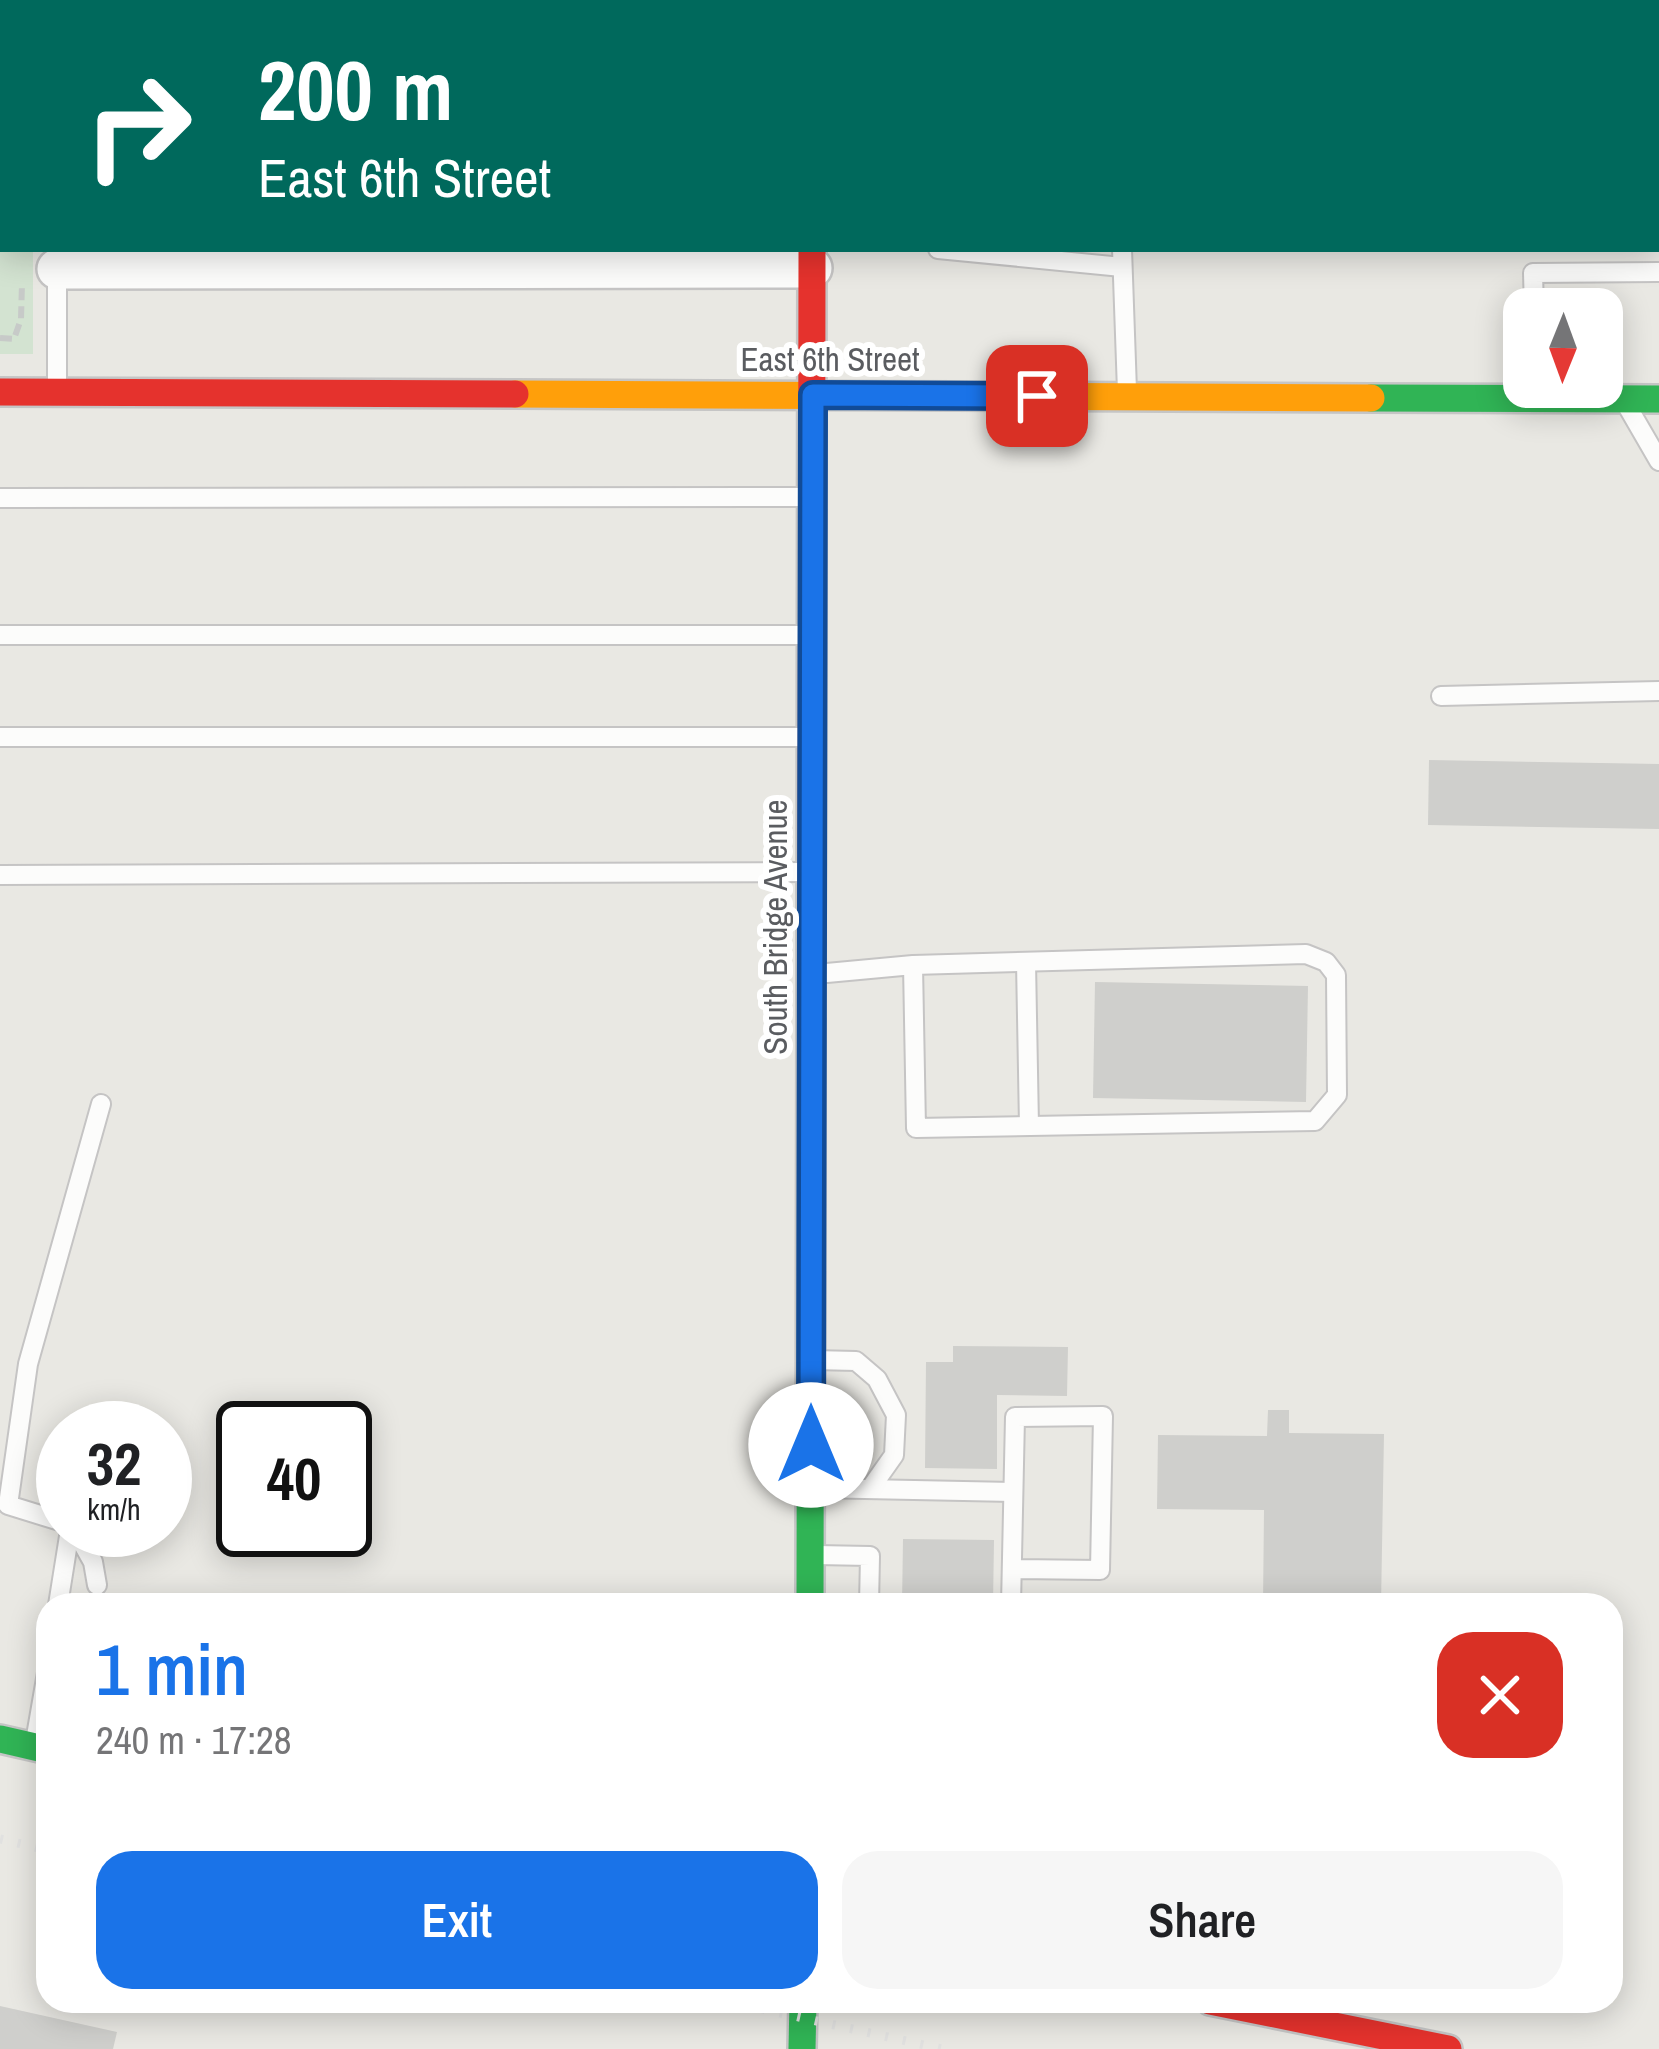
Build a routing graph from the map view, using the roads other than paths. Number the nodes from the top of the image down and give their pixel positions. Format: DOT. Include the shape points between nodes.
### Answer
graph roads {
  1 [pos="999,252"];
  2 [pos="1122,258"];
  3 [pos="812,259"];
  4 [pos="46,264"];
  5 [pos="1659,272"];
  6 [pos="1534,288"];
  7 [pos="0,392"];
  8 [pos="57,392"];
  9 [pos="1503,394"];
  10 [pos="813,395"];
  11 [pos="1127,396"];
  12 [pos="1659,399"];
  13 [pos="1623,400"];
  14 [pos="1659,461"];
  15 [pos="813,497"];
  16 [pos="0,498"];
  17 [pos="812,634"];
  18 [pos="0,635"];
  19 [pos="1659,691"];
  20 [pos="1441,696"];
  21 [pos="0,737"];
  22 [pos="812,737"];
  23 [pos="812,872"];
  24 [pos="0,874"];
  25 [pos="1026,962"];
  26 [pos="913,965"];
  27 [pos="811,975"];
  28 [pos="101,1104"];
  29 [pos="1029,1126"];
  30 [pos="811,1359"];
  31 [pos="811,1488"];
  32 [pos="870,1489"];
  33 [pos="1013,1492"];
  34 [pos="4,1505"];
  35 [pos="36,1514"];
  36 [pos="810,1555"];
  37 [pos="67,1557"];
  38 [pos="90,1557"];
  39 [pos="1012,1569"];
  40 [pos="97,1586"];
  41 [pos="60,1593"];
  42 [pos="810,1593"];
  43 [pos="869,1593"];
  44 [pos="1011,1593"];
  45 [pos="0,1739"];
  46 [pos="36,1747"];
  47 [pos="803,2013"];
  48 [pos="1270,2013"];
  49 [pos="802,2049"];
  50 [pos="1448,2049"];
  1 -- 2 [label="lane"];
  2 -- 11 [label="lane"];
  3 -- 4 [label="street"];
  3 -- 10 [label="street, South Bridge Avenue"];
  4 -- 8 [label="lane"];
  5 -- 6 [label="lane" via="1534,273"];
  7 -- 8 [label="street, East 6th Street"];
  8 -- 10 [label="street, East 6th Street"];
  9 -- 11 [label="street, East 6th Street"];
  10 -- 11 [label="street, East 6th Street"];
  10 -- 15 [label="street, South Bridge Avenue"];
  12 -- 13 [label="street, East 6th Street"];
  13 -- 14 [label="lane"];
  15 -- 16 [label="lane"];
  15 -- 17 [label="street, South Bridge Avenue"];
  17 -- 18 [label="lane"];
  17 -- 22 [label="street, South Bridge Avenue"];
  19 -- 20 [label="lane"];
  21 -- 22 [label="lane"];
  22 -- 23 [label="street, South Bridge Avenue"];
  23 -- 24 [label="lane"];
  23 -- 27 [label="street, South Bridge Avenue"];
  25 -- 26 [label="lane"];
  25 -- 29 [label="lane"];
  25 -- 29 [label="lane" via="1306,954 1336,975 1337,1095 1315,1121"];
  26 -- 27 [label="lane"];
  26 -- 29 [label="lane" via="916,1128"];
  27 -- 30 [label="street, South Bridge Avenue"];
  28 -- 34 [label="lane" via="28,1364"];
  30 -- 31 [label="street, South Bridge Avenue"];
  30 -- 32 [label="lane" via="856,1361 896,1414 894,1454"];
  31 -- 32 [label="lane"];
  31 -- 36 [label="street, South Bridge Avenue"];
  32 -- 33 [label="lane"];
  33 -- 39 [label="lane"];
  33 -- 39 [label="lane" via="1015,1417 1103,1416 1100,1570"];
  34 -- 35 [label="lane"];
  36 -- 42 [label="street, South Bridge Avenue"];
  36 -- 43 [label="lane" via="870,1556"];
  37 -- 41 [label="lane"];
  38 -- 40 [label="lane"];
  39 -- 44 [label="lane"];
  45 -- 46 [label="street"];
  47 -- 49 [label="street"];
  48 -- 50 [label="street"];
}
